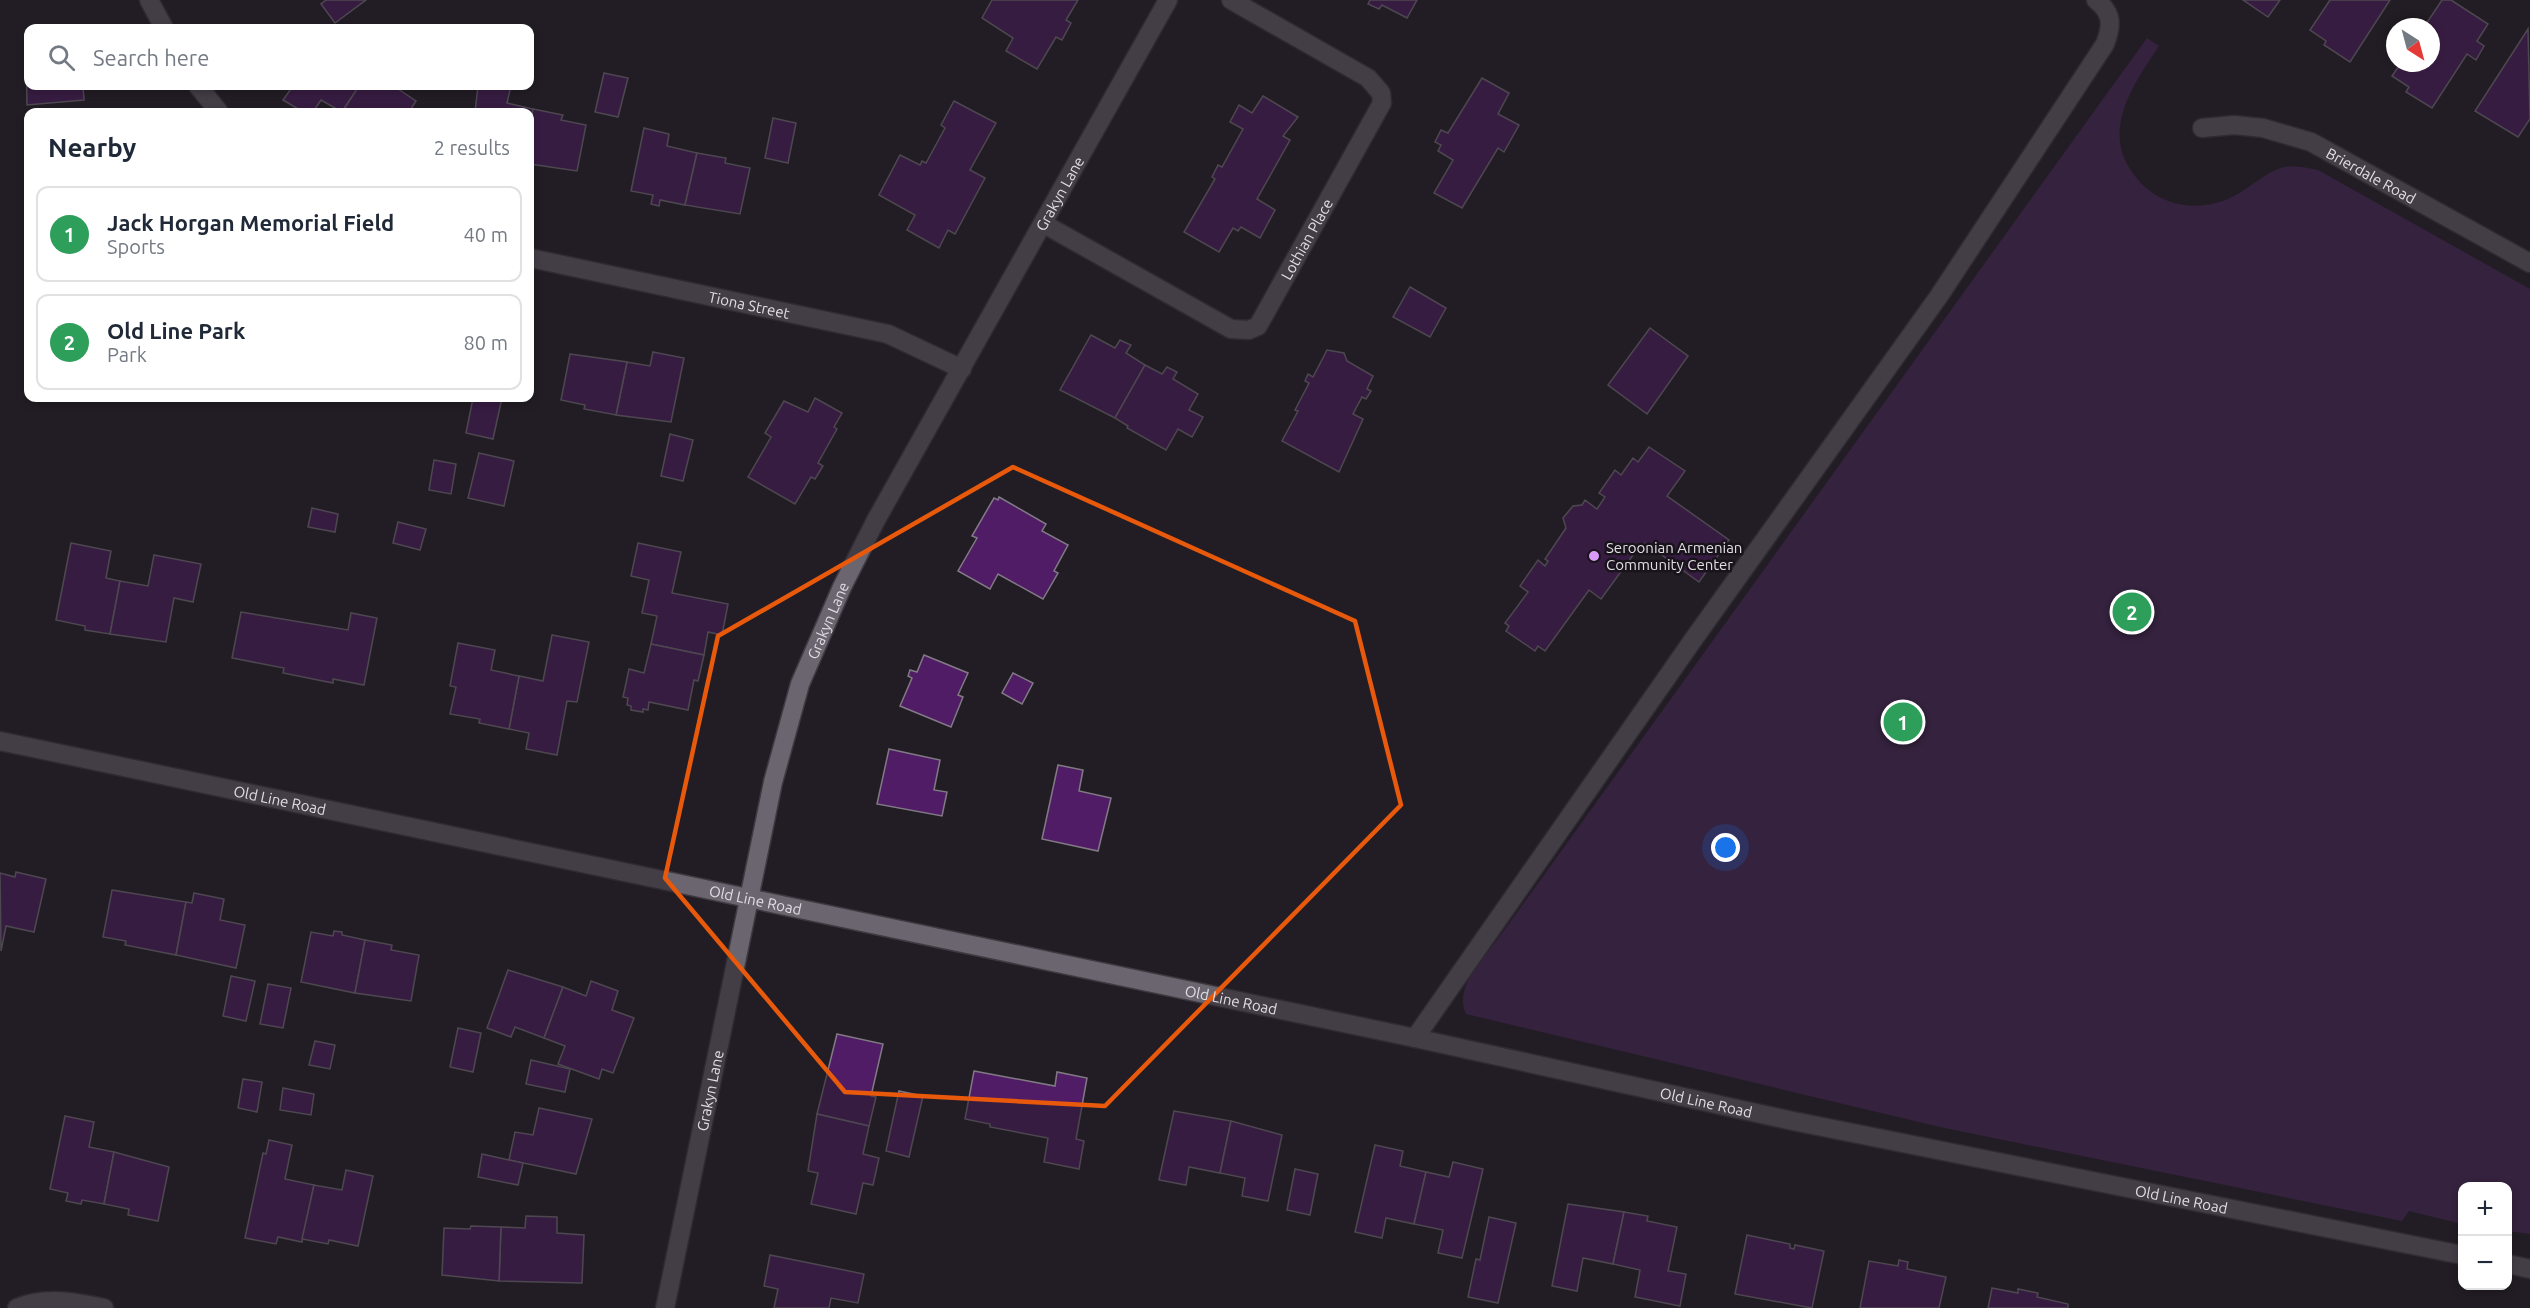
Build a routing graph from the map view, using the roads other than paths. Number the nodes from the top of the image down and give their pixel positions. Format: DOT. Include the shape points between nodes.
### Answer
graph roads {
  1 [pos="149,0"];
  2 [pos="1168,0"];
  3 [pos="1231,0"];
  4 [pos="2096,0"];
  5 [pos="162,24"];
  6 [pos="201,90"];
  7 [pos="216,108"];
  8 [pos="2202,128"];
  9 [pos="1044,224"];
  10 [pos="534,259"];
  11 [pos="2530,263"];
  12 [pos="962,369"];
  13 [pos="0,741"];
  14 [pos="749,899"];
  15 [pos="1416,1038"];
  16 [pos="2458,1254"];
  17 [pos="2512,1265"];
  18 [pos="2530,1269"];
  19 [pos="17,1308"];
  20 [pos="104,1308"];
  21 [pos="665,1308"];
  1 -- 5 [label="street"];
  2 -- 9 [label="street, Grakyn Lane"];
  3 -- 9 [label="street, Lothian Place" via="1368,78 1381,93 1382,103 1258,326 1231,329"];
  4 -- 15 [label="street" via="2110,18 2105,44 1939,296"];
  6 -- 7 [label="street"];
  8 -- 11 [label="street, Brierdale Road" via="2263,128 2311,142"];
  9 -- 12 [label="street, Grakyn Lane"];
  10 -- 12 [label="street, Tiona Street" via="888,334"];
  12 -- 14 [label="street, Grakyn Lane" via="876,520 816,641 784,732"];
  13 -- 14 [label="street, Old Line Road"];
  14 -- 15 [label="street, Old Line Road"];
  14 -- 21 [label="street, Grakyn Lane"];
  15 -- 16 [label="street, Old Line Road" via="1793,1121"];
  17 -- 18 [label="street"];
  19 -- 20 [label="street" via="41,1301"];
}
